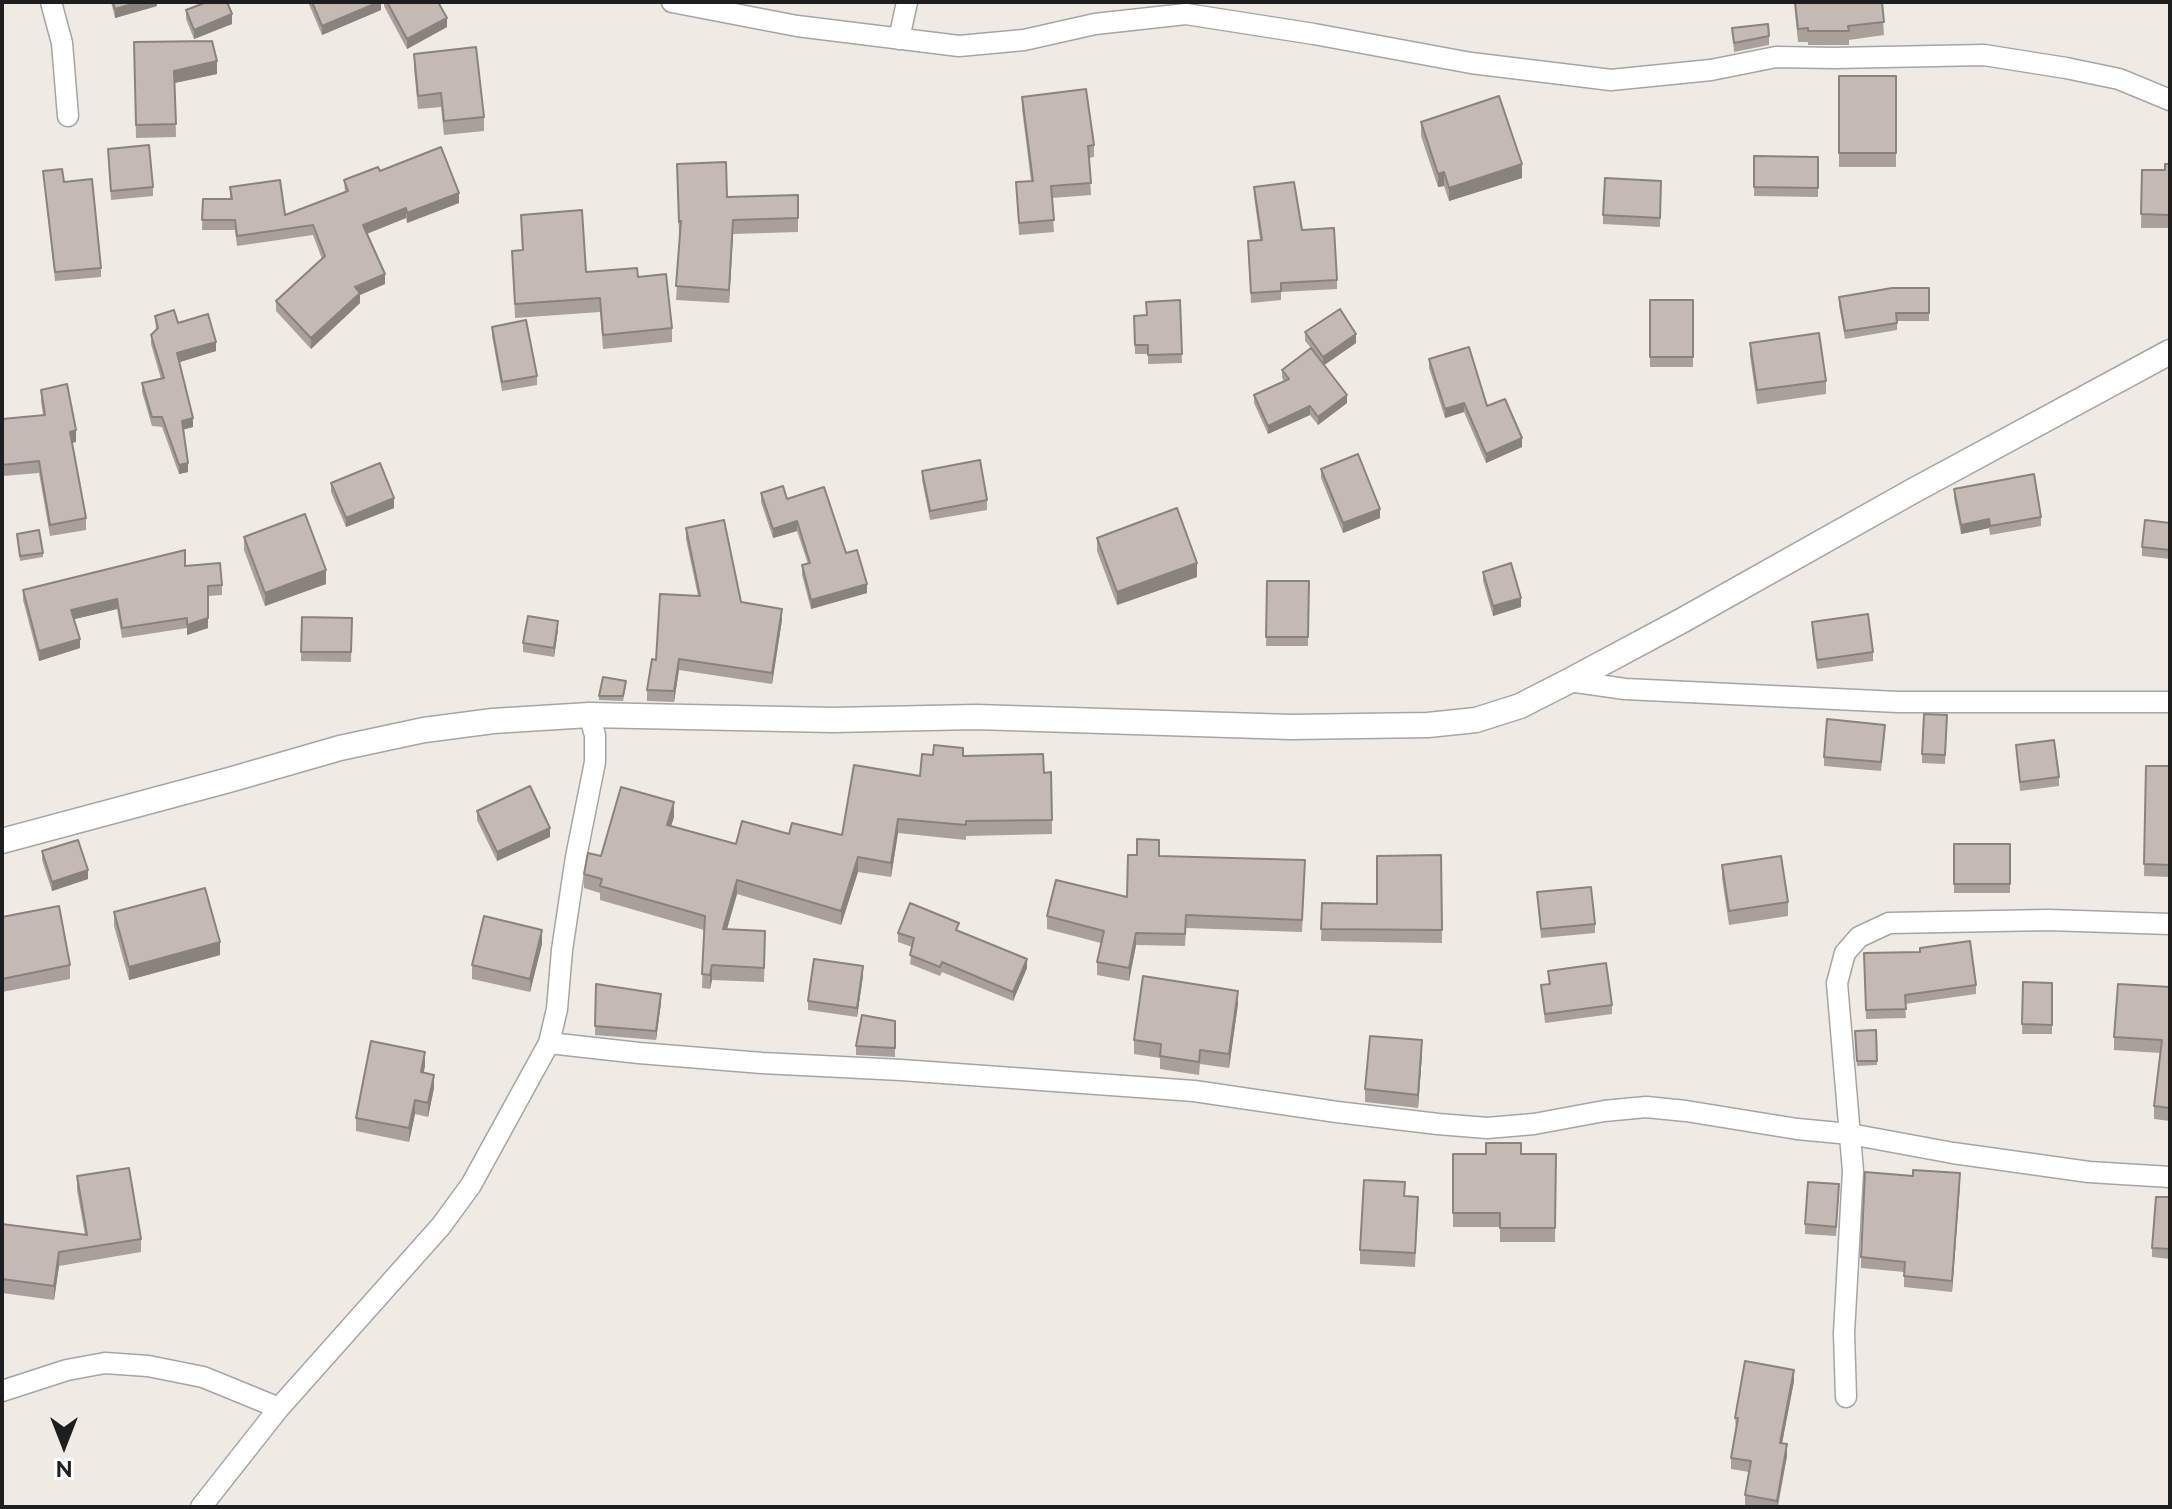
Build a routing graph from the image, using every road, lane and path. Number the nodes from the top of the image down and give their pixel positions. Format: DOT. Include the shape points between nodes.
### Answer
graph roads {
  1 [pos="51,2"];
  2 [pos="672,2"];
  3 [pos="907,2"];
  4 [pos="899,39"];
  5 [pos="2170,100"];
  6 [pos="68,116"];
  7 [pos="2170,352"];
  8 [pos="1569,681"];
  9 [pos="2170,702"];
  10 [pos="589,715"];
  11 [pos="2,841"];
  12 [pos="2170,924"];
  13 [pos="549,1043"];
  14 [pos="1850,1134"];
  15 [pos="2170,1177"];
  16 [pos="2,1391"];
  17 [pos="1846,1397"];
  18 [pos="279,1408"];
  19 [pos="201,1507"];
  1 -- 6 [label="street" via="62,43"];
  2 -- 4 [label="street"];
  3 -- 4 [label="street"];
  4 -- 5 [label="street" via="959,46 1186,14 1471,63 1611,80 1776,57 1984,55 2119,79"];
  7 -- 8 [label="street"];
  8 -- 9 [label="street" via="1625,689 1898,702"];
  8 -- 10 [label="street" via="1520,706 1476,720 1428,725"];
  10 -- 11 [label="street" via="424,730 354,745"];
  10 -- 13 [label="street" via="595,762"];
  12 -- 14 [label="street" via="1889,923 1859,937 1845,953 1837,983"];
  13 -- 14 [label="street" via="747,1062 1194,1091 1487,1128 1646,1107"];
  13 -- 18 [label="street" via="471,1185 441,1226"];
  14 -- 15 [label="street" via="2074,1170"];
  14 -- 17 [label="street"];
  16 -- 18 [label="street" via="105,1363 203,1377"];
  18 -- 19 [label="street"];
}
